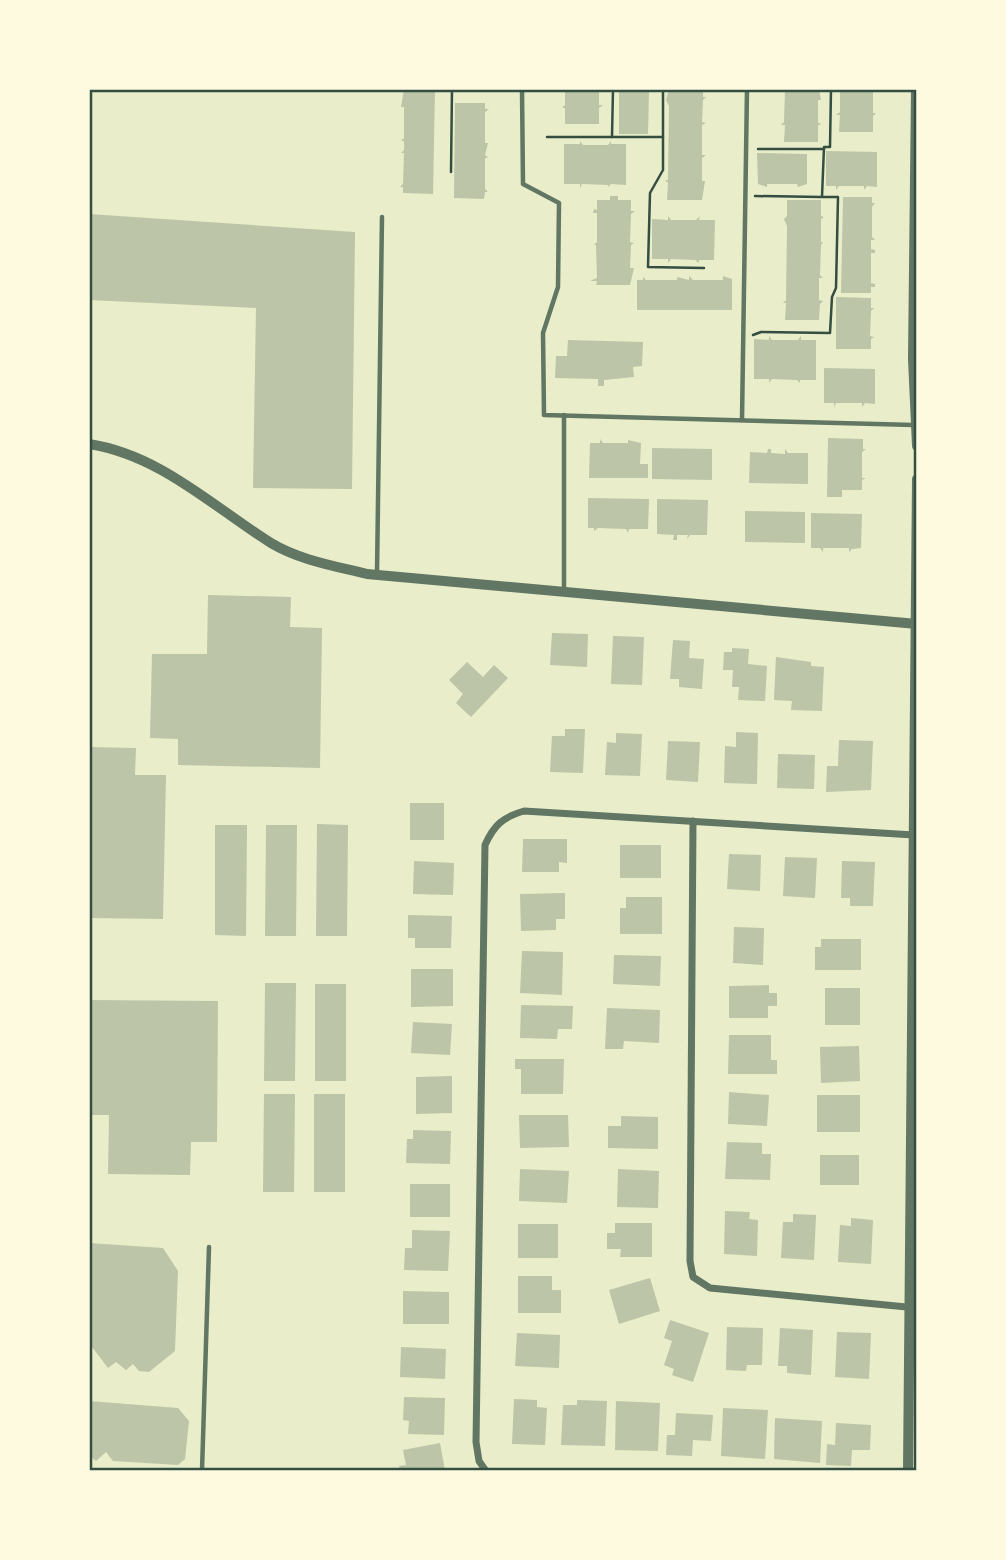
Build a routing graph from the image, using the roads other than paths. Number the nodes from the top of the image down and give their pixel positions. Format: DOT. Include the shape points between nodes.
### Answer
graph roads {
  1 [pos="522,89"];
  2 [pos="747,89"];
  3 [pos="916,89"];
  4 [pos="382,217"];
  5 [pos="915,251"];
  6 [pos="564,415"];
  7 [pos="742,420"];
  8 [pos="916,425"];
  9 [pos="89,444"];
  10 [pos="917,446"];
  11 [pos="917,479"];
  12 [pos="377,575"];
  13 [pos="564,592"];
  14 [pos="916,624"];
  15 [pos="693,821"];
  16 [pos="914,835"];
  17 [pos="914,1101"];
  18 [pos="209,1247"];
  19 [pos="913,1307"];
  20 [pos="202,1471"];
  21 [pos="486,1471"];
  22 [pos="908,1471"];
  1 -- 6 [label="lane" via="523,184 559,202 558,287 543,334 544,415"];
  2 -- 7 [label="lane"];
  3 -- 5 [label="street"];
  4 -- 12 [label="lane"];
  5 -- 8 [label="street"];
  6 -- 7 [label="lane"];
  6 -- 13 [label="lane"];
  7 -- 8 [label="lane"];
  8 -- 10 [label="street"];
  9 -- 12 [label="street" via="155,466 272,544 315,562"];
  11 -- 14 [label="street"];
  12 -- 13 [label="street"];
  13 -- 14 [label="street"];
  14 -- 16 [label="street"];
  15 -- 16 [label="street"];
  15 -- 19 [label="street" via="693,1278 710,1288"];
  15 -- 21 [label="street" via="524,811 507,816 492,828 485,845 476,1442"];
  16 -- 17 [label="street"];
  17 -- 19 [label="street"];
  18 -- 20 [label="lane"];
  19 -- 22 [label="street"];
}
